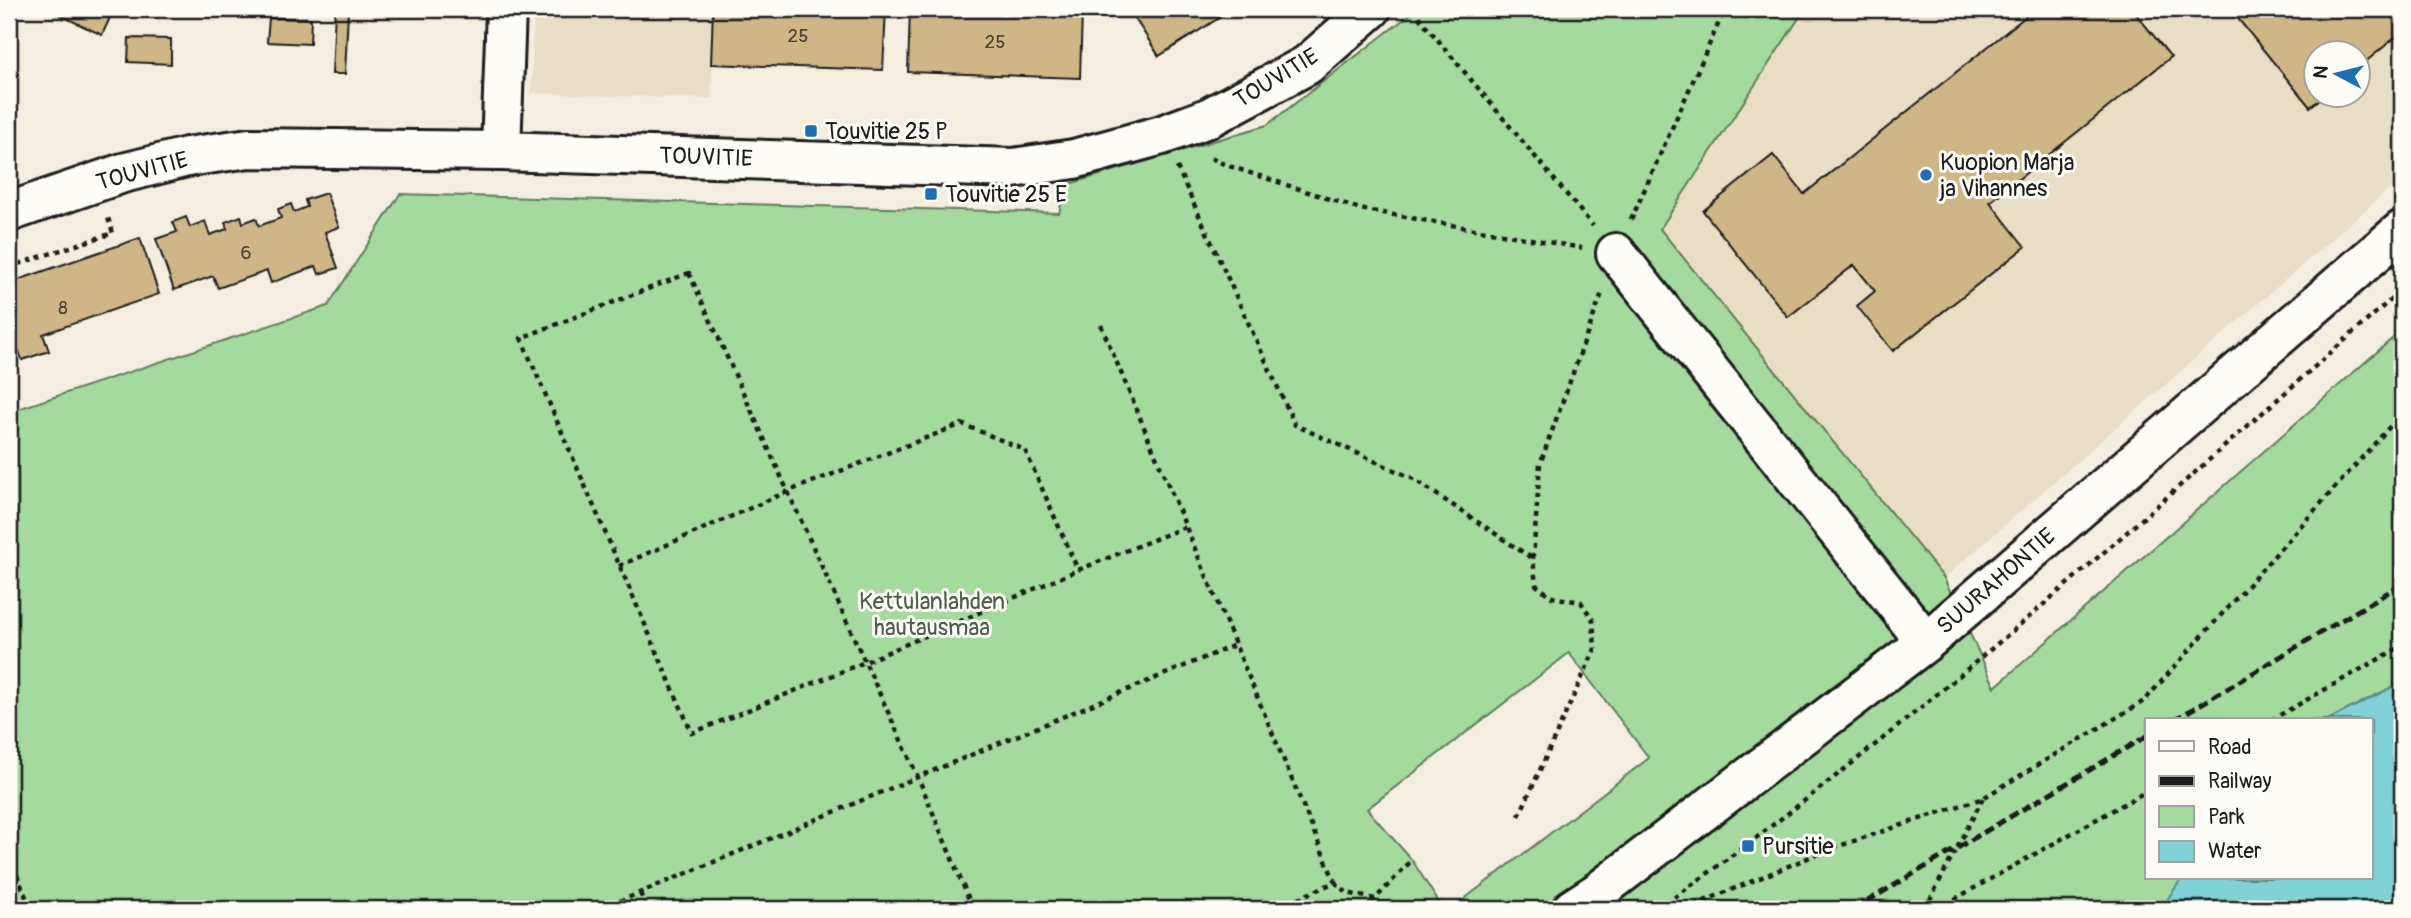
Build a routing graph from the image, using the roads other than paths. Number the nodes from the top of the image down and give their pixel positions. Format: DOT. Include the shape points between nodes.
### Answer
graph roads {
  1 [pos="506,9"];
  2 [pos="1371,9"];
  3 [pos="501,151"];
  4 [pos="9,212"];
  5 [pos="2402,230"];
  6 [pos="1616,253"];
  7 [pos="1926,642"];
  8 [pos="1572,909"];
  1 -- 3 [label="street"];
  2 -- 3 [label="street, TOUVITIE" via="1307,65 1208,118 1074,159 1013,168"];
  3 -- 4 [label="street, TOUVITIE" via="249,148 187,157"];
  5 -- 7 [label="street, SUURAHONTIE"];
  6 -- 7 [label="street"];
  7 -- 8 [label="street, SUURAHONTIE"];
}
